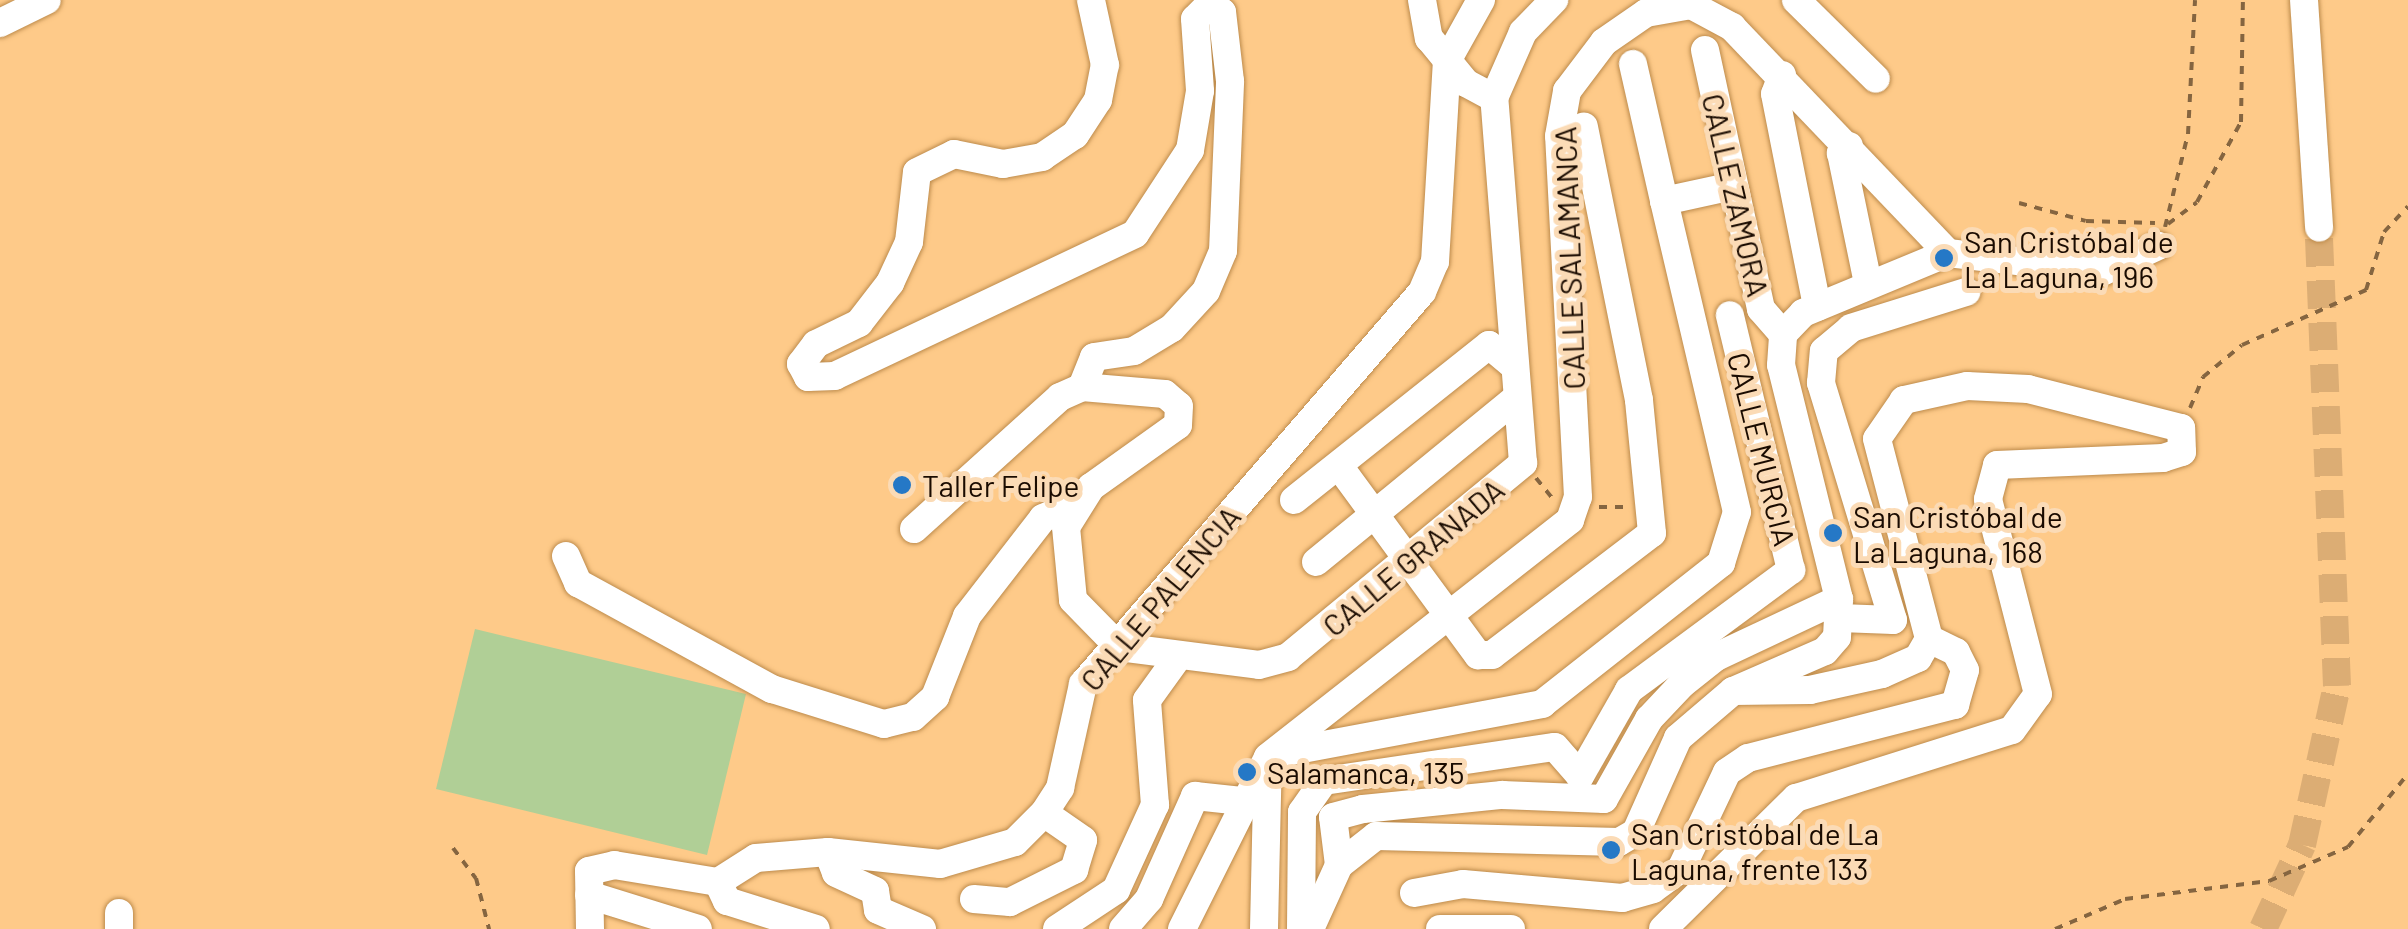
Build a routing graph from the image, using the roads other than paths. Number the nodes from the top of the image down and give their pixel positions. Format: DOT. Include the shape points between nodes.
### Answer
graph roads {
  1 [pos="48,0"];
  2 [pos="1091,0"];
  3 [pos="1422,0"];
  4 [pos="1481,0"];
  5 [pos="1554,0"];
  6 [pos="1796,0"];
  7 [pos="2304,0"];
  8 [pos="0,23"];
  9 [pos="1704,50"];
  10 [pos="1446,61"];
  11 [pos="1633,64"];
  12 [pos="1782,75"];
  13 [pos="1876,79"];
  14 [pos="1494,98"];
  15 [pos="1584,126"];
  16 [pos="1849,146"];
  17 [pos="1733,186"];
  18 [pos="1664,201"];
  19 [pos="2318,228"];
  20 [pos="2162,236"];
  21 [pos="1948,253"];
  22 [pos="1868,283"];
  23 [pos="1966,292"];
  24 [pos="1817,306"];
  25 [pos="1730,315"];
  26 [pos="1783,334"];
  27 [pos="1512,364"];
  28 [pos="1082,387"];
  29 [pos="1513,401"];
  30 [pos="1339,466"];
  31 [pos="1294,500"];
  32 [pos="1074,504"];
  33 [pos="1378,516"];
  34 [pos="914,529"];
  35 [pos="566,556"];
  36 [pos="1412,561"];
  37 [pos="1316,562"];
  38 [pos="1840,608"];
  39 [pos="1451,613"];
  40 [pos="1929,639"];
  41 [pos="1118,646"];
  42 [pos="1178,657"];
  43 [pos="1733,691"];
  44 [pos="1268,757"];
  45 [pos="1242,801"];
  46 [pos="1044,813"];
  47 [pos="828,852"];
  48 [pos="1339,864"];
  49 [pos="718,882"];
  50 [pos="1414,892"];
  51 [pos="588,895"];
  52 [pos="974,899"];
  53 [pos="590,929"];
  54 [pos="698,929"];
  55 [pos="816,929"];
  56 [pos="922,929"];
  57 [pos="1057,929"];
  58 [pos="1123,929"];
  59 [pos="1182,929"];
  60 [pos="1264,929"];
  61 [pos="1302,929"];
  62 [pos="1310,929"];
  63 [pos="1440,929"];
  64 [pos="1511,929"];
  65 [pos="1663,929"];
  1 -- 8 [label="street"];
  2 -- 28 [label="street" via="1104,64 1098,100 1075,135 1042,158 1003,164 954,154 917,172 908,242 890,283 859,323 816,344 801,364 808,377 836,376 1135,234 1190,150 1200,91 1195,19 1210,4 1222,12 1230,81 1222,250 1206,291 1172,328 1134,350 1094,357"];
  3 -- 10 [label="street" via="1429,38"];
  4 -- 10 [label="street"];
  5 -- 14 [label="street, CALLE GRANADA" via="1523,32"];
  6 -- 13 [label="street"];
  7 -- 19 [label="street"];
  9 -- 17 [label="street, CALLE ZAMORA"];
  10 -- 14 [label="street"];
  10 -- 41 [label="street, CALLE PALENCIA" via="1434,262 1422,292"];
  11 -- 18 [label="street"];
  12 -- 16 [label="street, CALLE SALAMANCA"];
  12 -- 24 [label="street" via="1775,94"];
  12 -- 39 [label="street, CALLE SALAMANCA" via="1732,27 1691,5 1646,13 1618,32 1567,92 1559,136 1572,514"];
  14 -- 27 [label="street, CALLE GRANADA"];
  15 -- 39 [label="street" via="1640,400 1652,533 1492,655 1478,655"];
  16 -- 21 [label="street, CALLE SALAMANCA"];
  16 -- 22 [label="street" via="1842,153"];
  17 -- 18 [label="street"];
  17 -- 26 [label="street, CALLE ZAMORA" via="1761,309"];
  18 -- 44 [label="street" via="1738,512 1721,563 1542,704"];
  20 -- 21 [label="street" via="2104,271"];
  21 -- 22 [label="street"];
  22 -- 24 [label="street"];
  23 -- 38 [label="street" via="1851,328 1824,352 1821,383 1893,620"];
  24 -- 26 [label="street"];
  25 -- 61 [label="street, CALLE MURCIA" via="1791,570 1629,690 1580,776 1555,747 1324,781 1302,812"];
  26 -- 38 [label="street" via="1784,394"];
  27 -- 29 [label="street, CALLE GRANADA"];
  27 -- 30 [label="street" via="1489,345"];
  28 -- 32 [label="street" via="1165,394 1178,406 1178,425"];
  28 -- 34 [label="street" via="973,469"];
  29 -- 33 [label="street"];
  29 -- 36 [label="street, CALLE GRANADA" via="1524,463"];
  30 -- 31 [label="street"];
  30 -- 33 [label="street"];
  32 -- 35 [label="street" via="1043,518 967,616 936,697 913,717 884,724 772,689 578,583"];
  32 -- 41 [label="street" via="1063,570 1072,600"];
  33 -- 36 [label="street"];
  33 -- 37 [label="street"];
  36 -- 39 [label="street"];
  36 -- 42 [label="street, CALLE GRANADA" via="1288,657 1259,666"];
  38 -- 43 [label="street" via="1825,652"];
  38 -- 48 [label="street" via="1716,657 1682,684 1650,719 1604,800 1502,795 1363,809 1333,818"];
  39 -- 44 [label="street"];
  40 -- 43 [label="street" via="1918,658 1882,674 1810,690"];
  40 -- 50 [label="street" via="1956,652 1965,670 1954,705 1748,758 1726,772 1681,869 1653,889 1622,898 1463,884"];
  40 -- 65 [label="street" via="1878,439 1904,400 1966,386 2028,390 2181,428 2182,452 2162,458 1997,465 1988,498 2038,694 2012,730 1796,798"];
  41 -- 42 [label="street, CALLE GRANADA"];
  41 -- 46 [label="street, CALLE PALENCIA" via="1084,684 1060,788"];
  42 -- 57 [label="street" via="1148,700 1154,805 1116,890"];
  43 -- 48 [label="street" via="1678,738 1636,832 1619,842 1403,833 1358,842"];
  44 -- 45 [label="street"];
  44 -- 60 [label="street"];
  45 -- 58 [label="street" via="1196,796 1149,899"];
  45 -- 59 [label="street"];
  46 -- 47 [label="street, CALLE PALENCIA" via="1015,842 978,859 940,864"];
  46 -- 52 [label="street" via="1082,840 1083,858 1039,891"];
  47 -- 49 [label="street, CALLE PALENCIA" via="756,858"];
  47 -- 56 [label="street" via="836,873 874,891 878,910"];
  48 -- 62 [label="street"];
  49 -- 51 [label="street" via="614,865 590,871"];
  49 -- 55 [label="street" via="727,901"];
  51 -- 53 [label="street"];
  51 -- 54 [label="street"];
  63 -- 64 [label="street"];
}
